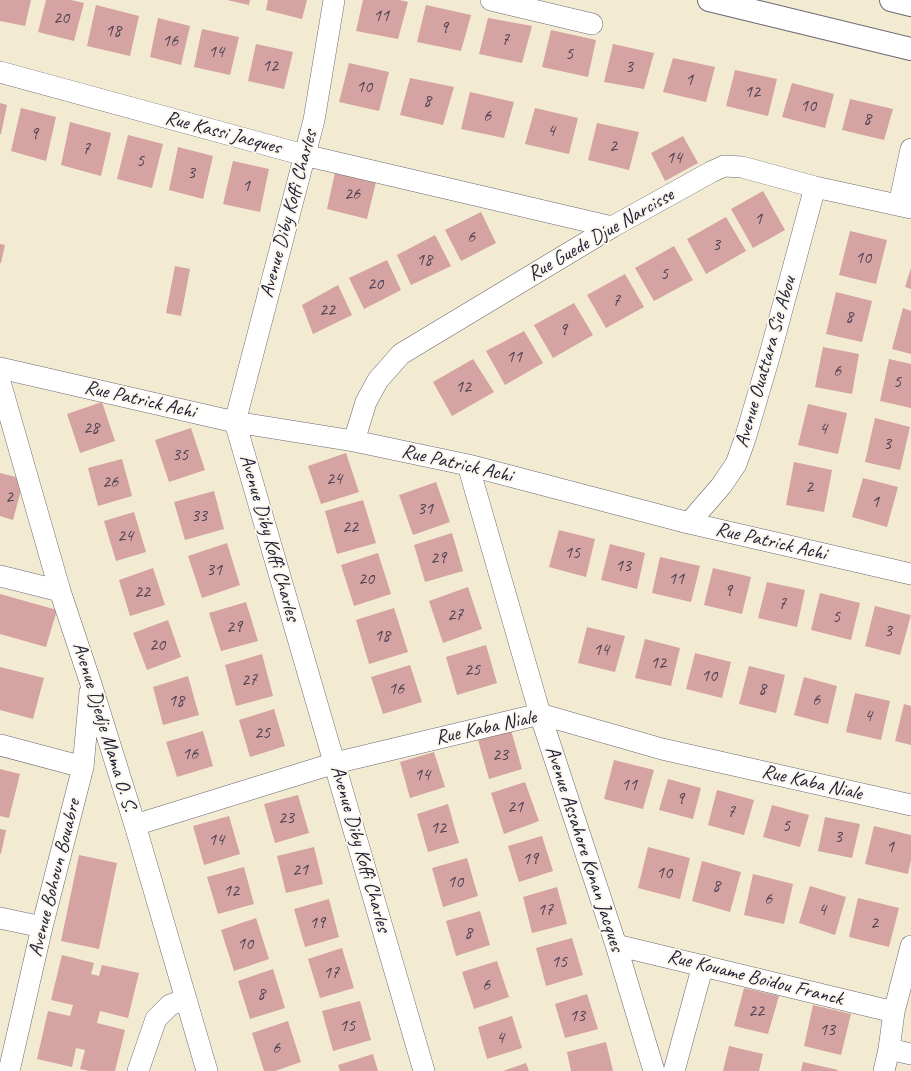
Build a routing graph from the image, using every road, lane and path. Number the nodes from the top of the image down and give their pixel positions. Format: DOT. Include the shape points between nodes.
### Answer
graph roads {
  1 [pos="334,0"];
  2 [pos="491,0"];
  3 [pos="709,0"];
  4 [pos="891,0"];
  5 [pos="911,5"];
  6 [pos="592,24"];
  7 [pos="911,49"];
  8 [pos="0,72"];
  9 [pos="911,149"];
  10 [pos="304,155"];
  11 [pos="815,187"];
  12 [pos="905,206"];
  13 [pos="612,227"];
  14 [pos="0,368"];
  15 [pos="0,382"];
  16 [pos="235,422"];
  17 [pos="354,441"];
  18 [pos="468,465"];
  19 [pos="689,523"];
  20 [pos="911,574"];
  21 [pos="0,576"];
  22 [pos="60,590"];
  23 [pos="91,684"];
  24 [pos="540,714"];
  25 [pos="0,745"];
  26 [pos="335,763"];
  27 [pos="83,767"];
  28 [pos="911,805"];
  29 [pos="135,825"];
  30 [pos="0,918"];
  31 [pos="42,927"];
  32 [pos="616,945"];
  33 [pos="911,946"];
  34 [pos="704,965"];
  35 [pos="186,999"];
  36 [pos="894,1012"];
  37 [pos="889,1049"];
  38 [pos="911,1054"];
  39 [pos="9,1071"];
  40 [pos="138,1071"];
  41 [pos="207,1071"];
  42 [pos="424,1071"];
  43 [pos="654,1071"];
  44 [pos="674,1071"];
  45 [pos="884,1071"];
  1 -- 10 [label="street, Avenue Diby Koffi Charles" via="314,120"];
  2 -- 6 [label="street"];
  3 -- 7 [label="street"];
  4 -- 5 [label="street"];
  8 -- 10 [label="street, Rue Kassi Jacques"];
  9 -- 12 [label="street"];
  10 -- 13 [label="street, Rue Kassi Jacques"];
  10 -- 16 [label="street, Avenue Diby Koffi Charles"];
  11 -- 12 [label="street, Rue Guede Djue Narcisse"];
  11 -- 13 [label="street, Rue Guede Djue Narcisse" via="742,167 724,166"];
  11 -- 19 [label="street, Avenue Ouattara Sie Abou" via="770,354 736,464"];
  13 -- 17 [label="street, Rue Guede Djue Narcisse" via="401,354 378,380 366,402"];
  14 -- 16 [label="street, Rue Patrick Achi"];
  15 -- 22 [label="street, Avenue Djedje Mama O. S."];
  16 -- 17 [label="street, Rue Patrick Achi"];
  16 -- 26 [label="street, Avenue Diby Koffi Charles"];
  17 -- 18 [label="street, Rue Patrick Achi"];
  18 -- 19 [label="street, Rue Patrick Achi"];
  18 -- 24 [label="street, Avenue Assahore Konan Jacques"];
  19 -- 20 [label="street, Rue Patrick Achi"];
  21 -- 22 [label="street"];
  22 -- 23 [label="street, Avenue Djedje Mama O. S."];
  23 -- 27 [label="street, Avenue Bohoun Bouabre"];
  23 -- 29 [label="street, Avenue Djedje Mama O. S."];
  24 -- 26 [label="street, Rue Kaba Niale"];
  24 -- 28 [label="street, Rue Kaba Niale" via="662,749"];
  24 -- 32 [label="street, Avenue Assahore Konan Jacques"];
  25 -- 27 [label="street"];
  26 -- 29 [label="street, Rue Kaba Niale"];
  26 -- 42 [label="street, Avenue Diby Koffi Charles"];
  27 -- 31 [label="street, Avenue Bohoun Bouabre"];
  29 -- 35 [label="street, Avenue Djedje Mama O. S."];
  30 -- 31 [label="street"];
  31 -- 39 [label="street, Avenue Bohoun Bouabre"];
  32 -- 34 [label="street, Rue Kouame Boidou Franck"];
  32 -- 43 [label="street, Avenue Assahore Konan Jacques"];
  33 -- 36 [label="street"];
  34 -- 36 [label="street, Rue Kouame Boidou Franck"];
  34 -- 44 [label="street"];
  35 -- 40 [label="street" via="170,1005 156,1019"];
  35 -- 41 [label="street, Avenue Djedje Mama O. S."];
  36 -- 37 [label="street"];
  37 -- 38 [label="street"];
  37 -- 45 [label="street"];
}
